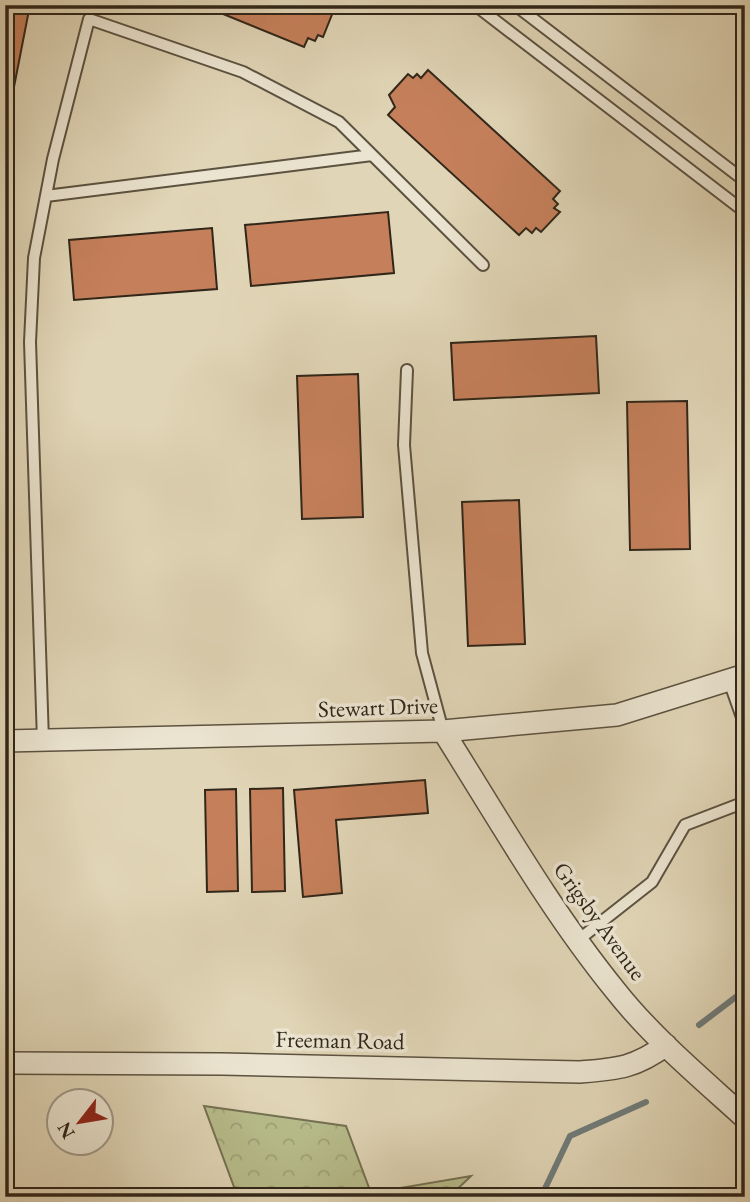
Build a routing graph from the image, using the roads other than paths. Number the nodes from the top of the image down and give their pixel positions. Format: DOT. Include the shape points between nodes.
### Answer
graph roads {
  1 [pos="475,5"];
  2 [pos="515,5"];
  3 [pos="372,155"];
  4 [pos="745,181"];
  5 [pos="46,196"];
  6 [pos="745,212"];
  7 [pos="483,265"];
  8 [pos="407,369"];
  9 [pos="737,678"];
  10 [pos="745,726"];
  11 [pos="443,731"];
  12 [pos="5,741"];
  13 [pos="43,741"];
  14 [pos="745,802"];
  15 [pos="577,941"];
  16 [pos="666,1045"];
  17 [pos="5,1063"];
  18 [pos="745,1118"];
  1 -- 6 [label="lane"];
  2 -- 4 [label="lane"];
  3 -- 5 [label="lane"];
  3 -- 5 [label="lane" via="339,122 243,72 89,19"];
  3 -- 7 [label="lane"];
  5 -- 13 [label="lane" via="34,258 30,342"];
  8 -- 11 [label="lane" via="404,445 422,653"];
  9 -- 10 [label="lane"];
  9 -- 11 [label="street, Stewart Drive" via="617,715"];
  11 -- 13 [label="street, Stewart Drive"];
  11 -- 15 [label="street, Grigsby Avenue"];
  12 -- 13 [label="street, Stewart Drive"];
  14 -- 15 [label="lane" via="685,825 652,882"];
  15 -- 16 [label="street, Grigsby Avenue" via="616,992"];
  16 -- 17 [label="street, Freeman Road" via="626,1068 580,1072"];
  16 -- 18 [label="street, Grigsby Avenue"];
}
